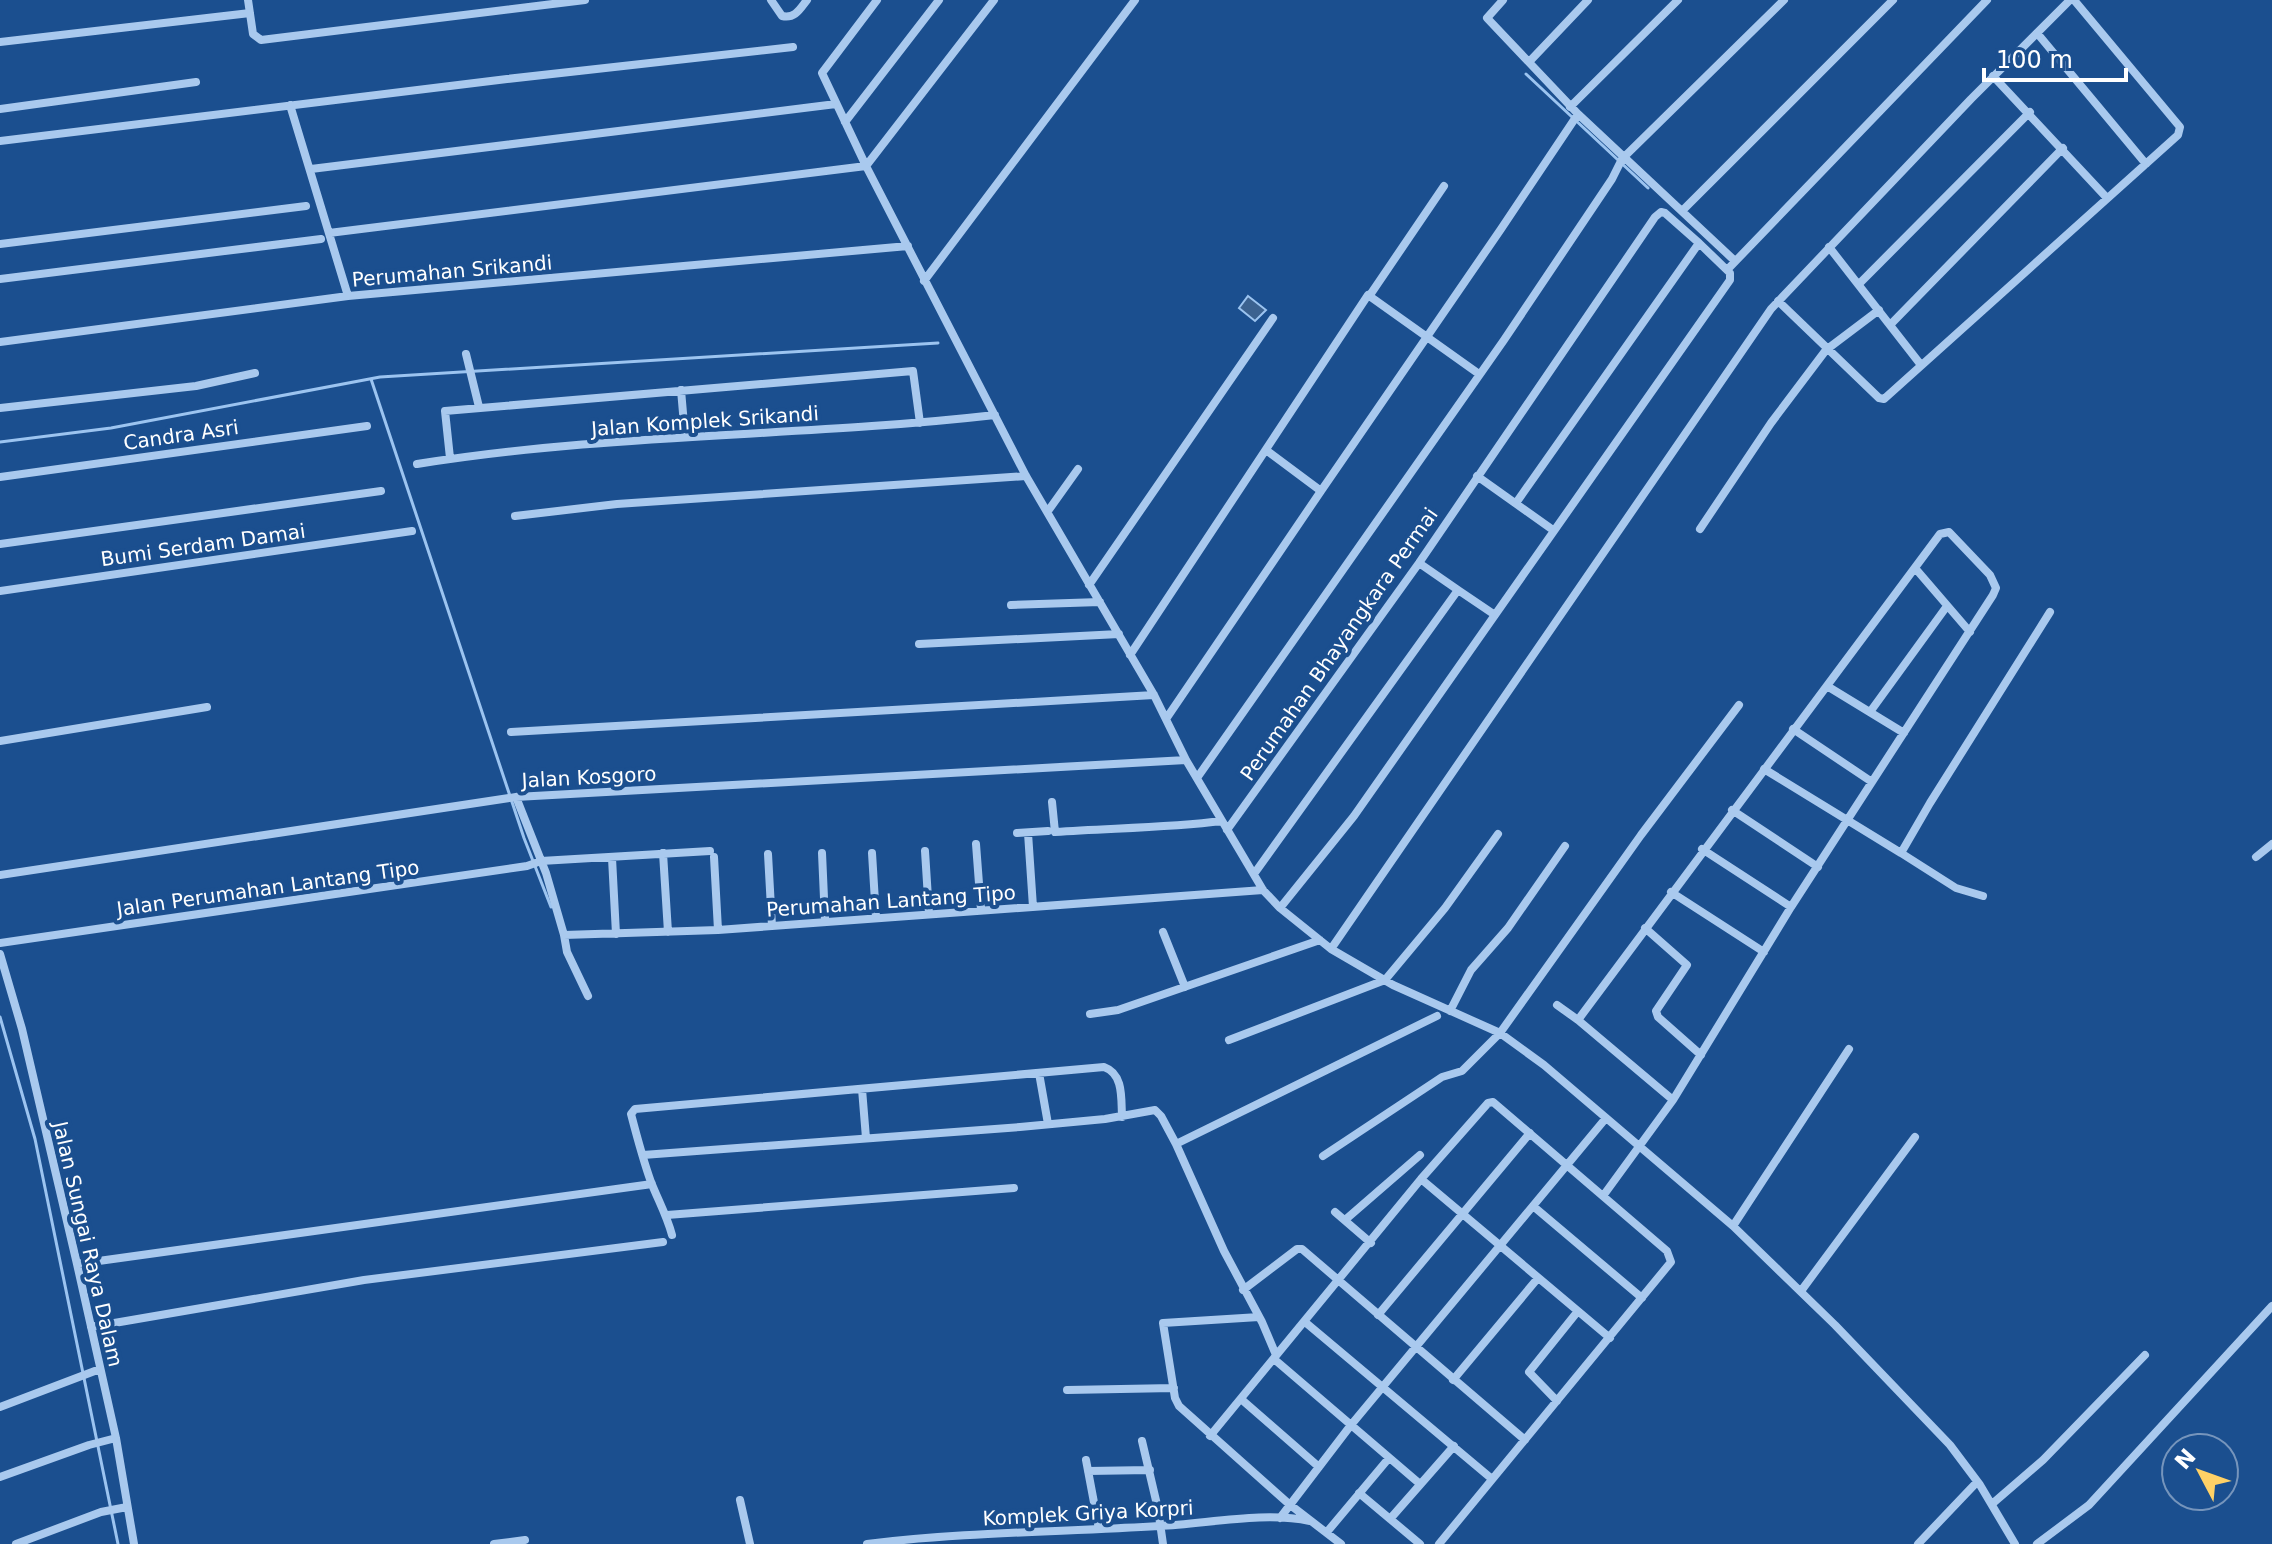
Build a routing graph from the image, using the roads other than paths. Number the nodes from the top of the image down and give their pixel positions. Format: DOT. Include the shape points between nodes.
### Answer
graph roads {
  1 [pos="248,0"];
  2 [pos="585,0"];
  3 [pos="771,0"];
  4 [pos="807,0"];
  5 [pos="877,0"];
  6 [pos="939,0"];
  7 [pos="994,0"];
  8 [pos="1135,0"];
  9 [pos="1503,0"];
  10 [pos="1588,0"];
  11 [pos="1678,0"];
  12 [pos="1784,0"];
  13 [pos="1893,0"];
  14 [pos="1987,0"];
  15 [pos="2072,0"];
  16 [pos="562,1"];
  17 [pos="250,13"];
  18 [pos="2037,33"];
  19 [pos="0,42"];
  20 [pos="793,47"];
  21 [pos="1529,62"];
  22 [pos="1993,76"];
  23 [pos="196,82"];
  24 [pos="836,104"];
  25 [pos="290,105"];
  26 [pos="0,109"];
  27 [pos="1575,112"];
  28 [pos="2030,112"];
  29 [pos="845,122"];
  30 [pos="0,141"];
  31 [pos="2063,148"];
  32 [pos="1622,160"];
  33 [pos="2146,164"];
  34 [pos="866,166"];
  35 [pos="311,169"];
  36 [pos="1444,186"];
  37 [pos="2107,198"];
  38 [pos="306,206"];
  39 [pos="1683,210"];
  40 [pos="325,236"];
  41 [pos="1699,243"];
  42 [pos="0,244"];
  43 [pos="908,246"];
  44 [pos="1829,247"];
  45 [pos="1731,266"];
  46 [pos="0,279"];
  47 [pos="924,281"];
  48 [pos="1859,284"];
  49 [pos="1370,295"];
  50 [pos="348,296"];
  51 [pos="1774,305"];
  52 [pos="1879,310"];
  53 [pos="1273,318"];
  54 [pos="1891,324"];
  55 [pos="1427,335"];
  56 [pos="0,342"];
  57 [pos="1825,351"];
  58 [pos="466,354"];
  59 [pos="1921,365"];
  60 [pos="255,373"];
  61 [pos="1479,374"];
  62 [pos="681,390"];
  63 [pos="479,407"];
  64 [pos="0,408"];
  65 [pos="995,415"];
  66 [pos="920,423"];
  67 [pos="367,426"];
  68 [pos="685,436"];
  69 [pos="1266,450"];
  70 [pos="450,458"];
  71 [pos="417,464"];
  72 [pos="1078,469"];
  73 [pos="1026,476"];
  74 [pos="1477,476"];
  75 [pos="0,477"];
  76 [pos="381,491"];
  77 [pos="1321,491"];
  78 [pos="1516,503"];
  79 [pos="1048,511"];
  80 [pos="515,516"];
  81 [pos="1700,529"];
  82 [pos="1553,530"];
  83 [pos="412,531"];
  84 [pos="0,544"];
  85 [pos="1419,563"];
  86 [pos="1915,568"];
  87 [pos="1089,585"];
  88 [pos="1458,590"];
  89 [pos="0,591"];
  90 [pos="1100,602"];
  91 [pos="1011,605"];
  92 [pos="1947,606"];
  93 [pos="2050,612"];
  94 [pos="1495,615"];
  95 [pos="1970,632"];
  96 [pos="1119,634"];
  97 [pos="919,644"];
  98 [pos="1130,655"];
  99 [pos="1827,686"];
  100 [pos="1154,695"];
  101 [pos="1739,705"];
  102 [pos="207,707"];
  103 [pos="1870,712"];
  104 [pos="1166,719"];
  105 [pos="1793,729"];
  106 [pos="511,732"];
  107 [pos="1904,733"];
  108 [pos="0,741"];
  109 [pos="1186,760"];
  110 [pos="1764,769"];
  111 [pos="1197,778"];
  112 [pos="1872,782"];
  113 [pos="515,797"];
  114 [pos="1052,802"];
  115 [pos="1732,810"];
  116 [pos="1849,821"];
  117 [pos="1225,826"];
  118 [pos="1048,831"];
  119 [pos="1017,833"];
  120 [pos="1028,833"];
  121 [pos="1498,834"];
  122 [pos="976,844"];
  123 [pos="2272,844"];
  124 [pos="1565,846"];
  125 [pos="1702,849"];
  126 [pos="925,851"];
  127 [pos="663,853"];
  128 [pos="822,853"];
  129 [pos="872,853"];
  130 [pos="1901,853"];
  131 [pos="768,854"];
  132 [pos="2256,857"];
  133 [pos="612,858"];
  134 [pos="540,861"];
  135 [pos="1818,867"];
  136 [pos="1254,874"];
  137 [pos="0,875"];
  138 [pos="1263,890"];
  139 [pos="1671,892"];
  140 [pos="1983,896"];
  141 [pos="1033,907"];
  142 [pos="1791,907"];
  143 [pos="1280,908"];
  144 [pos="981,910"];
  145 [pos="929,914"];
  146 [pos="876,918"];
  147 [pos="825,921"];
  148 [pos="772,926"];
  149 [pos="1645,928"];
  150 [pos="718,930"];
  151 [pos="668,932"];
  152 [pos="1163,932"];
  153 [pos="616,934"];
  154 [pos="564,935"];
  155 [pos="1320,940"];
  156 [pos="0,943"];
  157 [pos="1331,949"];
  158 [pos="1764,952"];
  159 [pos="0,954"];
  160 [pos="1385,980"];
  161 [pos="1185,987"];
  162 [pos="588,996"];
  163 [pos="1557,1005"];
  164 [pos="1450,1011"];
  165 [pos="1090,1014"];
  166 [pos="1437,1016"];
  167 [pos="1578,1020"];
  168 [pos="1500,1033"];
  169 [pos="1229,1040"];
  170 [pos="1849,1049"];
  171 [pos="1701,1055"];
  172 [pos="1039,1073"];
  173 [pos="862,1089"];
  174 [pos="1673,1100"];
  175 [pos="1122,1117"];
  176 [pos="1606,1118"];
  177 [pos="1048,1124"];
  178 [pos="1530,1133"];
  179 [pos="1915,1137"];
  180 [pos="866,1138"];
  181 [pos="1176,1144"];
  182 [pos="1640,1147"];
  183 [pos="643,1155"];
  184 [pos="1420,1155"];
  185 [pos="1323,1156"];
  186 [pos="1567,1165"];
  187 [pos="1421,1179"];
  188 [pos="652,1184"];
  189 [pos="1014,1188"];
  190 [pos="1603,1196"];
  191 [pos="1533,1206"];
  192 [pos="1335,1212"];
  193 [pos="1461,1212"];
  194 [pos="667,1215"];
  195 [pos="1345,1220"];
  196 [pos="1733,1226"];
  197 [pos="672,1235"];
  198 [pos="663,1242"];
  199 [pos="1371,1243"];
  200 [pos="1501,1245"];
  201 [pos="77,1264"];
  202 [pos="1538,1278"];
  203 [pos="1338,1282"];
  204 [pos="1243,1290"];
  205 [pos="1801,1291"];
  206 [pos="1642,1298"];
  207 [pos="2272,1306"];
  208 [pos="1578,1311"];
  209 [pos="1378,1315"];
  210 [pos="1259,1317"];
  211 [pos="1305,1322"];
  212 [pos="91,1327"];
  213 [pos="1610,1338"];
  214 [pos="1415,1348"];
  215 [pos="2145,1355"];
  216 [pos="1275,1357"];
  217 [pos="95,1370"];
  218 [pos="1453,1380"];
  219 [pos="1383,1387"];
  220 [pos="1174,1388"];
  221 [pos="1067,1390"];
  222 [pos="1241,1399"];
  223 [pos="1557,1401"];
  224 [pos="0,1407"];
  225 [pos="1351,1425"];
  226 [pos="1210,1436"];
  227 [pos="112,1439"];
  228 [pos="1525,1440"];
  229 [pos="1142,1441"];
  230 [pos="1454,1446"];
  231 [pos="1389,1458"];
  232 [pos="1086,1460"];
  233 [pos="1319,1467"];
  234 [pos="1150,1470"];
  235 [pos="1088,1471"];
  236 [pos="0,1477"];
  237 [pos="1492,1479"];
  238 [pos="1977,1482"];
  239 [pos="1420,1484"];
  240 [pos="1359,1493"];
  241 [pos="740,1500"];
  242 [pos="1289,1504"];
  243 [pos="1992,1504"];
  244 [pos="122,1507"];
  245 [pos="1280,1518"];
  246 [pos="1390,1519"];
  247 [pos="1310,1521"];
  248 [pos="1160,1526"];
  249 [pos="1099,1529"];
  250 [pos="1327,1532"];
  251 [pos="983,1539"];
  252 [pos="525,1540"];
  253 [pos="16,1544"];
  254 [pos="134,1544"];
  255 [pos="494,1544"];
  256 [pos="750,1544"];
  257 [pos="867,1544"];
  258 [pos="1163,1544"];
  259 [pos="1341,1544"];
  260 [pos="1420,1544"];
  261 [pos="1439,1544"];
  262 [pos="1918,1544"];
  263 [pos="2015,1544"];
  264 [pos="2037,1544"];
  1 -- 17 [label="street"];
  2 -- 16 [label="street"];
  3 -- 4 [label="street" via="788,17"];
  5 -- 24 [label="street" via="822,73"];
  6 -- 29 [label="street"];
  7 -- 34 [label="street"];
  8 -- 47 [label="street"];
  9 -- 21 [label="street" via="1487,18"];
  10 -- 21 [label="street"];
  11 -- 27 [label="street"];
  12 -- 32 [label="street"];
  13 -- 39 [label="street"];
  14 -- 45 [label="street"];
  15 -- 18 [label="street"];
  15 -- 33 [label="street" via="2180,127"];
  16 -- 17 [label="street" via="261,40 253,34"];
  17 -- 19 [label="street"];
  18 -- 22 [label="street"];
  18 -- 33 [label="street"];
  20 -- 25 [label="street"];
  21 -- 27 [label="street"];
  22 -- 28 [label="street"];
  22 -- 44 [label="street"];
  23 -- 26 [label="street"];
  24 -- 29 [label="street"];
  24 -- 35 [label="street"];
  25 -- 30 [label="street"];
  25 -- 35 [label="street"];
  27 -- 32 [label="street"];
  27 -- 55 [label="street"];
  28 -- 31 [label="street"];
  28 -- 48 [label="street"];
  29 -- 34 [label="street"];
  31 -- 37 [label="street"];
  31 -- 54 [label="street"];
  32 -- 39 [label="street"];
  32 -- 61 [label="street"];
  33 -- 37 [label="street"];
  34 -- 40 [label="street"];
  34 -- 43 [label="street"];
  35 -- 40 [label="street"];
  36 -- 49 [label="street"];
  37 -- 59 [label="street"];
  38 -- 42 [label="street"];
  39 -- 45 [label="street"];
  40 -- 46 [label="street"];
  40 -- 50 [label="street"];
  41 -- 45 [label="street"];
  41 -- 74 [label="street, Perumahan Bhayangkara Permai" via="1665,213 1658,214"];
  41 -- 78 [label="street"];
  43 -- 47 [label="street"];
  43 -- 50 [label="street, Perumahan Srikandi"];
  44 -- 48 [label="street"];
  44 -- 51 [label="street"];
  45 -- 82 [label="street" via="1722,292"];
  47 -- 65 [label="street"];
  48 -- 52 [label="street"];
  49 -- 55 [label="street"];
  49 -- 69 [label="street"];
  50 -- 56 [label="street, Perumahan Srikandi"];
  51 -- 57 [label="street"];
  51 -- 157 [label="street"];
  52 -- 54 [label="street"];
  52 -- 57 [label="street"];
  53 -- 87 [label="street"];
  54 -- 59 [label="street"];
  55 -- 61 [label="street"];
  55 -- 77 [label="street"];
  57 -- 59 [label="street" via="1881,399"];
  57 -- 81 [label="street"];
  58 -- 63 [label="street"];
  60 -- 64 [label="street" via="196,386"];
  61 -- 111 [label="street"];
  62 -- 63 [label="street"];
  62 -- 66 [label="street" via="913,371"];
  62 -- 68 [label="street"];
  63 -- 70 [label="street" via="445,411"];
  65 -- 66 [label="street, Jalan Komplek Srikandi"];
  65 -- 73 [label="street"];
  66 -- 68 [label="street, Jalan Komplek Srikandi"];
  67 -- 75 [label="street, Candra Asri"];
  68 -- 70 [label="street, Jalan Komplek Srikandi"];
  69 -- 77 [label="street"];
  69 -- 98 [label="street"];
  70 -- 71 [label="street, Jalan Komplek Srikandi"];
  72 -- 79 [label="street"];
  73 -- 79 [label="street"];
  73 -- 80 [label="street" via="617,504"];
  74 -- 78 [label="street"];
  74 -- 85 [label="street, Perumahan Bhayangkara Permai"];
  76 -- 84 [label="street"];
  77 -- 104 [label="street"];
  78 -- 82 [label="street"];
  79 -- 87 [label="street"];
  82 -- 94 [label="street"];
  83 -- 89 [label="street, Bumi Serdam Damai"];
  85 -- 88 [label="street"];
  85 -- 117 [label="street, Perumahan Bhayangkara Permai"];
  86 -- 92 [label="street"];
  86 -- 95 [label="street" via="1945,531 1990,575 1996,588"];
  86 -- 99 [label="street"];
  87 -- 90 [label="street"];
  88 -- 94 [label="street"];
  88 -- 136 [label="street"];
  90 -- 91 [label="street"];
  90 -- 96 [label="street"];
  92 -- 95 [label="street"];
  92 -- 103 [label="street"];
  93 -- 130 [label="street"];
  94 -- 143 [label="street" via="1354,816"];
  95 -- 107 [label="street"];
  96 -- 97 [label="street"];
  96 -- 98 [label="street"];
  98 -- 100 [label="street"];
  99 -- 103 [label="street"];
  99 -- 105 [label="street"];
  100 -- 104 [label="street"];
  100 -- 106 [label="street"];
  101 -- 168 [label="street"];
  102 -- 108 [label="street"];
  103 -- 107 [label="street"];
  104 -- 109 [label="street"];
  105 -- 110 [label="street"];
  105 -- 112 [label="street"];
  107 -- 112 [label="street"];
  109 -- 111 [label="street"];
  109 -- 113 [label="street, Jalan Kosgoro"];
  110 -- 115 [label="street"];
  110 -- 116 [label="street"];
  111 -- 117 [label="street"];
  112 -- 116 [label="street"];
  113 -- 134 [label="street"];
  113 -- 137 [label="street, Jalan Kosgoro"];
  114 -- 117 [label="street" via="1055,832"];
  115 -- 125 [label="street"];
  115 -- 135 [label="street"];
  116 -- 130 [label="street"];
  116 -- 135 [label="street"];
  117 -- 136 [label="street"];
  118 -- 120 [label="street"];
  119 -- 120 [label="street"];
  120 -- 141 [label="street"];
  121 -- 160 [label="street"];
  122 -- 144 [label="street"];
  123 -- 132 [label="street"];
  124 -- 164 [label="street" via="1508,928 1471,970"];
  125 -- 139 [label="street"];
  125 -- 142 [label="street"];
  126 -- 145 [label="street"];
  127 -- 133 [label="street, Jalan Perumahan Lantang Tipo"];
  127 -- 150 [label="street, Jalan Perumahan Lantang Tipo" via="712,854"];
  127 -- 151 [label="street"];
  128 -- 147 [label="street"];
  129 -- 146 [label="street"];
  130 -- 140 [label="street" via="1956,888"];
  131 -- 148 [label="street"];
  133 -- 134 [label="street, Jalan Perumahan Lantang Tipo"];
  133 -- 153 [label="street"];
  134 -- 154 [label="street"];
  134 -- 156 [label="street, Jalan Perumahan Lantang Tipo"];
  135 -- 142 [label="street"];
  136 -- 138 [label="street"];
  138 -- 141 [label="street, Perumahan Lantang Tipo"];
  138 -- 143 [label="street"];
  139 -- 149 [label="street"];
  139 -- 158 [label="street"];
  141 -- 144 [label="street, Perumahan Lantang Tipo"];
  142 -- 158 [label="street"];
  143 -- 155 [label="street"];
  144 -- 145 [label="street, Perumahan Lantang Tipo"];
  145 -- 146 [label="street, Perumahan Lantang Tipo"];
  146 -- 147 [label="street, Perumahan Lantang Tipo"];
  147 -- 148 [label="street, Perumahan Lantang Tipo"];
  148 -- 150 [label="street, Perumahan Lantang Tipo"];
  149 -- 167 [label="street"];
  149 -- 171 [label="street" via="1687,965 1658,1008 1658,1017"];
  150 -- 151 [label="street, Perumahan Lantang Tipo"];
  151 -- 153 [label="street, Perumahan Lantang Tipo"];
  152 -- 161 [label="street"];
  153 -- 154 [label="street, Perumahan Lantang Tipo"];
  154 -- 162 [label="street"];
  155 -- 157 [label="street"];
  155 -- 161 [label="street"];
  157 -- 160 [label="street"];
  158 -- 171 [label="street"];
  159 -- 201 [label="street, Jalan Sungai Raya Dalam"];
  160 -- 164 [label="street"];
  160 -- 169 [label="street"];
  161 -- 165 [label="street"];
  163 -- 167 [label="street"];
  164 -- 168 [label="street"];
  166 -- 181 [label="street"];
  167 -- 174 [label="street"];
  168 -- 176 [label="street"];
  168 -- 185 [label="street" via="1462,1071 1442,1077"];
  170 -- 196 [label="street"];
  171 -- 174 [label="street"];
  172 -- 173 [label="street"];
  172 -- 175 [label="street" via="1111,1070 1118,1081"];
  172 -- 177 [label="street"];
  173 -- 180 [label="street"];
  173 -- 183 [label="street" via="635,1109 631,1114"];
  174 -- 182 [label="street"];
  175 -- 177 [label="street"];
  175 -- 181 [label="street" via="1155,1110"];
  176 -- 182 [label="street"];
  176 -- 186 [label="street"];
  177 -- 180 [label="street"];
  178 -- 186 [label="street"];
  178 -- 187 [label="street" via="1489,1102"];
  178 -- 193 [label="street"];
  179 -- 205 [label="street"];
  180 -- 183 [label="street"];
  181 -- 204 [label="street"];
  182 -- 190 [label="street"];
  182 -- 196 [label="street"];
  183 -- 188 [label="street"];
  184 -- 195 [label="street"];
  186 -- 190 [label="street"];
  186 -- 191 [label="street"];
  187 -- 193 [label="street"];
  187 -- 199 [label="street"];
  188 -- 194 [label="street"];
  188 -- 201 [label="street"];
  189 -- 194 [label="street"];
  190 -- 206 [label="street" via="1670,1257 1669,1266"];
  191 -- 200 [label="street"];
  191 -- 206 [label="street"];
  192 -- 195 [label="street"];
  193 -- 200 [label="street"];
  193 -- 209 [label="street"];
  194 -- 197 [label="street"];
  195 -- 199 [label="street"];
  196 -- 205 [label="street"];
  198 -- 212 [label="street" via="364,1280"];
  199 -- 203 [label="street"];
  200 -- 202 [label="street"];
  200 -- 214 [label="street"];
  201 -- 212 [label="street, Jalan Sungai Raya Dalam"];
  202 -- 208 [label="street"];
  202 -- 218 [label="street"];
  203 -- 204 [label="street" via="1298,1248"];
  203 -- 209 [label="street"];
  203 -- 211 [label="street"];
  204 -- 210 [label="street"];
  205 -- 238 [label="street" via="1950,1445"];
  206 -- 213 [label="street"];
  207 -- 264 [label="street" via="2089,1505"];
  208 -- 213 [label="street"];
  208 -- 223 [label="street" via="1529,1372"];
  209 -- 214 [label="street"];
  210 -- 216 [label="street"];
  210 -- 220 [label="street" via="1163,1323"];
  211 -- 216 [label="street"];
  211 -- 219 [label="street"];
  212 -- 217 [label="street, Jalan Sungai Raya Dalam"];
  213 -- 223 [label="street"];
  214 -- 218 [label="street"];
  214 -- 219 [label="street"];
  215 -- 243 [label="street" via="2043,1460"];
  216 -- 222 [label="street"];
  216 -- 225 [label="street"];
  217 -- 224 [label="street"];
  217 -- 227 [label="street, Jalan Sungai Raya Dalam"];
  218 -- 228 [label="street"];
  219 -- 225 [label="street"];
  219 -- 230 [label="street"];
  220 -- 221 [label="street"];
  220 -- 226 [label="street" via="1179,1406"];
  222 -- 226 [label="street"];
  222 -- 233 [label="street"];
  223 -- 228 [label="street"];
  225 -- 231 [label="street"];
  225 -- 233 [label="street"];
  226 -- 242 [label="street"];
  227 -- 236 [label="street"];
  227 -- 244 [label="street, Jalan Sungai Raya Dalam"];
  228 -- 237 [label="street"];
  229 -- 234 [label="street"];
  230 -- 237 [label="street"];
  230 -- 239 [label="street"];
  231 -- 239 [label="street"];
  231 -- 240 [label="street"];
  232 -- 235 [label="street"];
  233 -- 242 [label="street"];
  234 -- 235 [label="street"];
  234 -- 248 [label="street"];
  235 -- 249 [label="street"];
  237 -- 261 [label="street"];
  238 -- 243 [label="street"];
  238 -- 262 [label="street"];
  239 -- 246 [label="street"];
  240 -- 246 [label="street"];
  240 -- 250 [label="street"];
  241 -- 256 [label="street"];
  242 -- 245 [label="street"];
  242 -- 247 [label="street"];
  243 -- 263 [label="street"];
  244 -- 253 [label="street"];
  244 -- 254 [label="street, Jalan Sungai Raya Dalam"];
  245 -- 247 [label="street, Komplek Griya Korpri"];
  245 -- 248 [label="street, Komplek Griya Korpri"];
  246 -- 260 [label="street"];
  247 -- 250 [label="street"];
  248 -- 249 [label="street, Komplek Griya Korpri"];
  248 -- 258 [label="street"];
  249 -- 251 [label="street, Komplek Griya Korpri"];
  250 -- 259 [label="street"];
  251 -- 257 [label="street, Komplek Griya Korpri"];
  252 -- 255 [label="street"];
}
